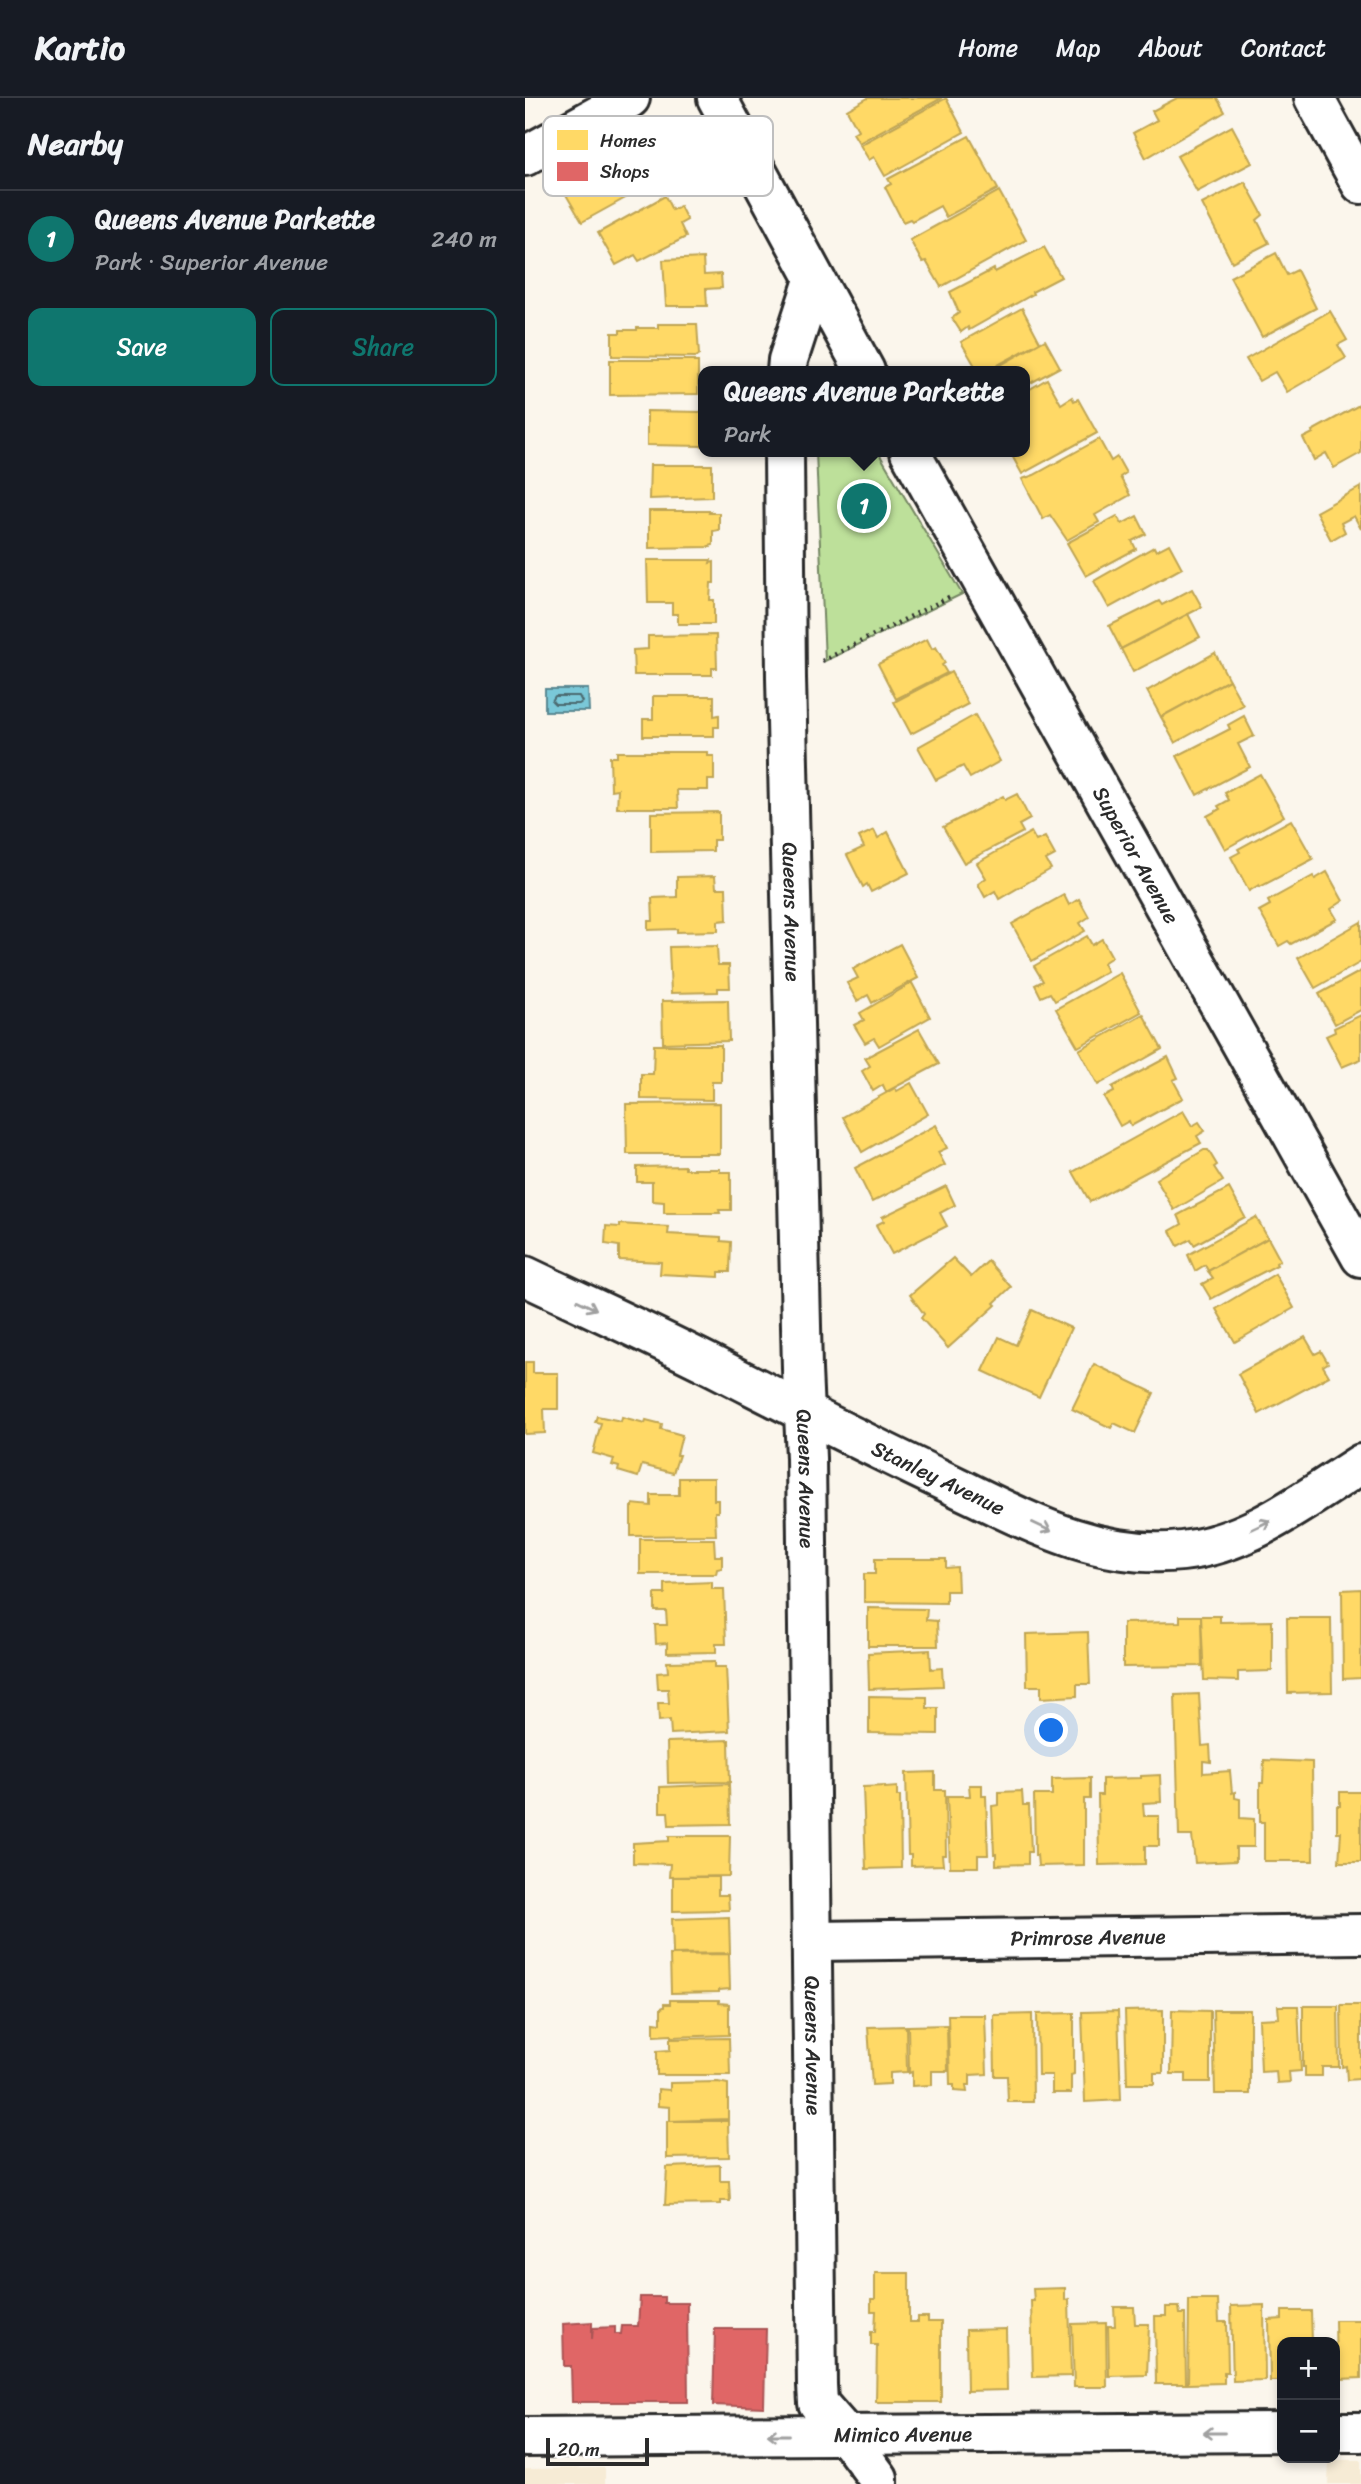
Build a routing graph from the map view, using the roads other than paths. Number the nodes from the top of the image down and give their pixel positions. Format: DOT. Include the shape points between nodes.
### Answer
graph roads {
  1 [pos="629,98"];
  2 [pos="717,98"];
  3 [pos="1314,98"];
  4 [pos="597,116"];
  5 [pos="727,116"];
  6 [pos="543,146"];
  7 [pos="525,156"];
  8 [pos="1361,184"];
  9 [pos="769,196"];
  10 [pos="814,280"];
  11 [pos="787,366"];
  12 [pos="862,366"];
  13 [pos="784,457"];
  14 [pos="913,457"];
  15 [pos="1361,1257"];
  16 [pos="525,1276"];
  17 [pos="804,1413"];
  18 [pos="1361,1464"];
  19 [pos="1361,1934"];
  20 [pos="813,1941"];
  21 [pos="1277,2432"];
  22 [pos="1340,2432"];
  23 [pos="1361,2432"];
  24 [pos="846,2435"];
  25 [pos="525,2438"];
  26 [pos="878,2484"];
  1 -- 4 [label="street"];
  2 -- 5 [label="street"];
  3 -- 8 [label="street"];
  6 -- 7 [label="street"];
  9 -- 10 [label="street"];
  10 -- 11 [label="street"];
  10 -- 12 [label="street"];
  13 -- 17 [label="street, Queens Avenue"];
  14 -- 15 [label="street, Superior Avenue"];
  16 -- 17 [label="street, Stanley Avenue, one-way"];
  17 -- 18 [label="street, Stanley Avenue, one-way" via="1051,1532 1108,1549 1181,1552 1207,1548 1269,1522"];
  17 -- 20 [label="street, Queens Avenue"];
  19 -- 20 [label="street, Primrose Avenue"];
  20 -- 24 [label="street, Queens Avenue" via="818,2403"];
  21 -- 24 [label="street, Mimico Avenue, one-way"];
  22 -- 23 [label="street"];
  24 -- 25 [label="street, Mimico Avenue, one-way"];
  24 -- 26 [label="street, Queens Avenue"];
}
